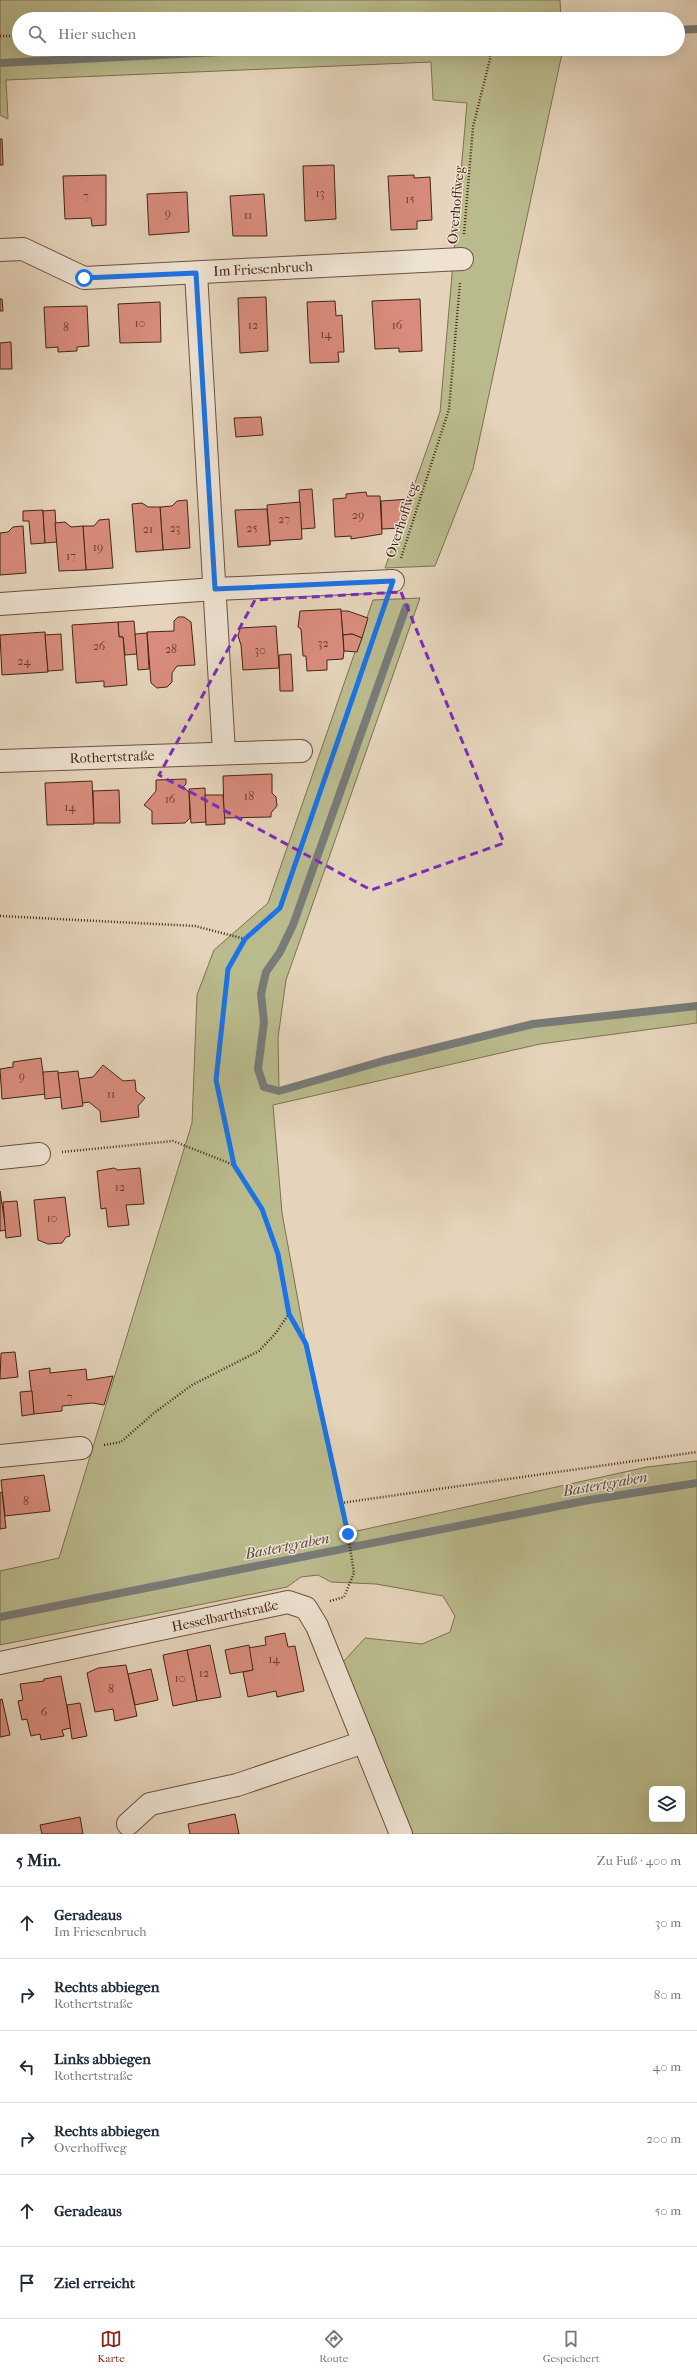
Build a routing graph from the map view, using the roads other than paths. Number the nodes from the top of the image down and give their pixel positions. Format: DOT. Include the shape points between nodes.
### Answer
graph roads {
  1 [pos="0,250"];
  2 [pos="462,259"];
  3 [pos="196,273"];
  4 [pos="393,581"];
  5 [pos="215,589"];
  6 [pos="0,604"];
  7 [pos="301,751"];
  8 [pos="224,753"];
  9 [pos="0,761"];
  10 [pos="39,1154"];
  11 [pos="0,1158"];
  12 [pos="81,1448"];
  13 [pos="0,1456"];
  14 [pos="0,1663"];
  15 [pos="364,1742"];
  16 [pos="128,1824"];
  17 [pos="401,1834"];
  1 -- 3 [label="street, Im Friesenbruch" via="23,249 84,278"];
  2 -- 3 [label="street, Im Friesenbruch"];
  3 -- 5 [label="street"];
  4 -- 5 [label="street"];
  5 -- 6 [label="street"];
  5 -- 8 [label="street"];
  7 -- 8 [label="street, Rothertstraße"];
  8 -- 9 [label="street, Rothertstraße"];
  10 -- 11 [label="street"];
  12 -- 13 [label="street"];
  14 -- 15 [label="street, Hesselbarthstraße" via="288,1602 306,1608 317,1626"];
  15 -- 16 [label="street" via="237,1785 150,1804"];
  15 -- 17 [label="street"];
}
